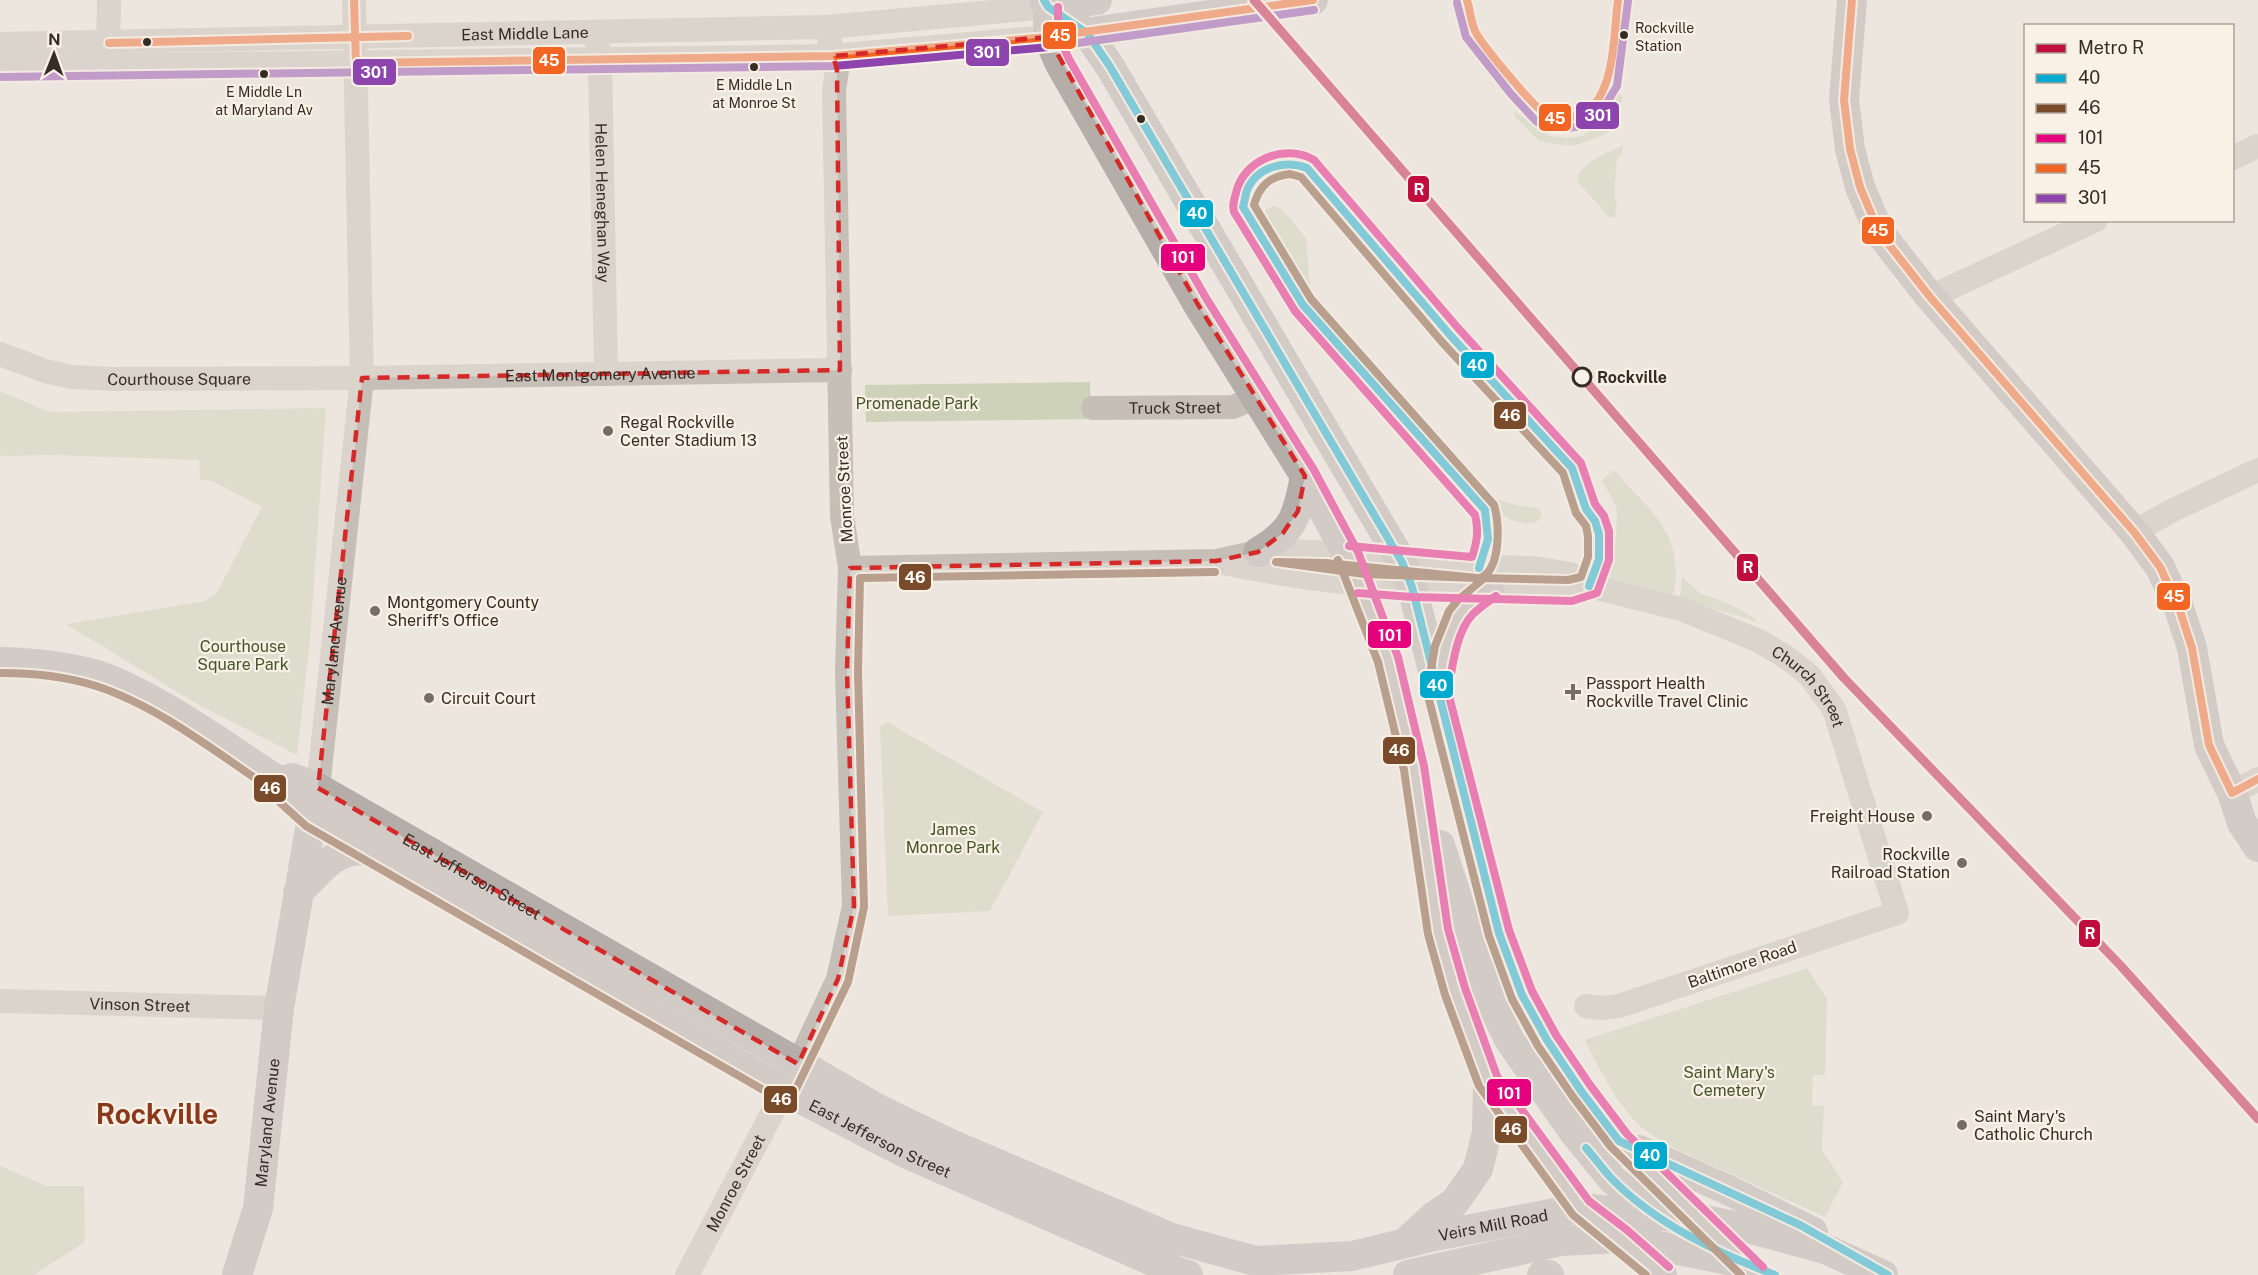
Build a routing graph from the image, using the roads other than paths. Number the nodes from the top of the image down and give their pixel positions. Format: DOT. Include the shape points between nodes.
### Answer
graph roads {
  1 [pos="109,0"];
  2 [pos="354,0"];
  3 [pos="1097,0"];
  4 [pos="1313,0"];
  5 [pos="1852,0"];
  6 [pos="1046,4"];
  7 [pos="826,27"];
  8 [pos="596,32"];
  9 [pos="1088,33"];
  10 [pos="355,37"];
  11 [pos="1048,38"];
  12 [pos="0,44"];
  13 [pos="108,54"];
  14 [pos="833,56"];
  15 [pos="600,60"];
  16 [pos="356,63"];
  17 [pos="0,67"];
  18 [pos="2258,146"];
  19 [pos="2234,157"];
  20 [pos="2092,222"];
  21 [pos="1930,297"];
  22 [pos="0,354"];
  23 [pos="840,370"];
  24 [pos="606,374"];
  25 [pos="362,378"];
  26 [pos="1256,397"];
  27 [pos="1093,408"];
  28 [pos="2258,470"];
  29 [pos="1305,476"];
  30 [pos="2134,532"];
  31 [pos="1258,552"];
  32 [pos="1348,556"];
  33 [pos="1216,561"];
  34 [pos="850,568"];
  35 [pos="1407,575"];
  36 [pos="1359,583"];
  37 [pos="1589,586"];
  38 [pos="1490,588"];
  39 [pos="0,662"];
  40 [pos="1437,692"];
  41 [pos="1414,768"];
  42 [pos="280,782"];
  43 [pos="2245,786"];
  44 [pos="318,789"];
  45 [pos="311,817"];
  46 [pos="2258,847"];
  47 [pos="368,850"];
  48 [pos="298,893"];
  49 [pos="1896,913"];
  50 [pos="0,1001"];
  51 [pos="1586,1006"];
  52 [pos="279,1008"];
  53 [pos="798,1064"];
  54 [pos="1488,1081"];
  55 [pos="784,1090"];
  56 [pos="1619,1141"];
  57 [pos="1581,1208"];
  58 [pos="1653,1214"];
  59 [pos="1699,1219"];
  60 [pos="1172,1238"];
  61 [pos="1620,1238"];
  62 [pos="1407,1242"];
  63 [pos="1667,1262"];
  64 [pos="1751,1269"];
  65 [pos="1184,1274"];
  66 [pos="237,1275"];
  67 [pos="687,1275"];
  68 [pos="1408,1275"];
  69 [pos="1542,1275"];
  70 [pos="1549,1275"];
  71 [pos="1705,1275"];
  72 [pos="1775,1275"];
  73 [pos="1883,1275"];
  74 [pos="1888,1275"];
  1 -- 13 [label="street"];
  2 -- 10 [label="street, Maryland Avenue"];
  3 -- 6 [label="main road"];
  4 -- 9 [label="main road, East Middle Lane"];
  5 -- 21 [label="main road" via="1844,100 1850,149 1860,187 1879,232"];
  6 -- 7 [label="street, East Middle Lane"];
  6 -- 9 [label="main road"];
  6 -- 11 [label="main road"];
  7 -- 8 [label="street, East Middle Lane"];
  7 -- 14 [label="street, Monroe Street"];
  8 -- 10 [label="street, East Middle Lane"];
  8 -- 15 [label="street, Helen Heneghan Way"];
  9 -- 11 [label="main road, East Middle Lane"];
  9 -- 35 [label="main road"];
  10 -- 13 [label="street, East Middle Lane"];
  10 -- 16 [label="street, Maryland Avenue"];
  11 -- 14 [label="street, East Middle Lane"];
  11 -- 26 [label="main road" via="1197,303"];
  12 -- 13 [label="street, East Middle Lane"];
  13 -- 16 [label="street, East Middle Lane"];
  13 -- 17 [label="street, East Middle Lane"];
  14 -- 15 [label="street, East Middle Lane"];
  14 -- 23 [label="street, Monroe Street" via="837,70 834,91"];
  15 -- 16 [label="street, East Middle Lane"];
  15 -- 24 [label="street, Helen Heneghan Way"];
  16 -- 25 [label="street, Maryland Avenue"];
  18 -- 19 [label="street"];
  20 -- 21 [label="street"];
  21 -- 30 [label="main road"];
  22 -- 25 [label="street, Courthouse Square" via="72,377"];
  23 -- 24 [label="street, East Montgomery Avenue"];
  23 -- 34 [label="street, Monroe Street" via="842,516"];
  24 -- 25 [label="street, East Montgomery Avenue"];
  25 -- 44 [label="street, Maryland Avenue"];
  26 -- 27 [label="street, Truck Street" via="1233,407"];
  26 -- 29 [label="main road"];
  28 -- 30 [label="street"];
  29 -- 31 [label="main road" via="1293,523 1274,543"];
  29 -- 32 [label="main road"];
  30 -- 43 [label="main road" via="2160,567 2179,608 2192,648 2209,745"];
  31 -- 32 [label="street"];
  31 -- 33 [label="street"];
  32 -- 35 [label="street"];
  32 -- 36 [label="main road"];
  33 -- 34 [label="street"];
  33 -- 36 [label="street, Church Street" via="1261,571"];
  34 -- 53 [label="street, Monroe Street" via="847,671 854,906 838,979"];
  35 -- 36 [label="street, Church Street"];
  35 -- 37 [label="street, Church Street" via="1479,568 1534,568 1570,574"];
  35 -- 38 [label="street, Church Street"];
  35 -- 40 [label="main road"];
  36 -- 41 [label="main road" via="1388,659"];
  37 -- 38 [label="street, Church Street" via="1569,591"];
  37 -- 49 [label="street, Church Street" via="1681,609 1715,622 1759,641 1809,675 1834,709"];
  38 -- 40 [label="main road" via="1458,616 1445,649"];
  39 -- 42 [label="main road" via="27,663 106,678 164,706"];
  40 -- 56 [label="main road" via="1499,933 1522,994 1547,1040"];
  41 -- 54 [label="main road" via="1438,931"];
  41 -- 58 [label="main road" via="1491,1003 1510,1041 1606,1172"];
  42 -- 44 [label="main road, East Jefferson Street" via="292,778"];
  42 -- 45 [label="main road, East Jefferson Street" via="283,790"];
  43 -- 46 [label="main road" via="2242,823"];
  44 -- 45 [label="main road, Maryland Avenue"];
  44 -- 53 [label="main road, East Jefferson Street"];
  45 -- 47 [label="main road, East Jefferson Street"];
  45 -- 48 [label="main road, Maryland Avenue"];
  47 -- 48 [label="main road" via="355,849 333,857"];
  47 -- 55 [label="main road, East Jefferson Street"];
  48 -- 52 [label="main road, Maryland Avenue"];
  49 -- 51 [label="street, Baltimore Road" via="1619,1006"];
  50 -- 52 [label="street, Vinson Street"];
  52 -- 66 [label="main road, Maryland Avenue" via="258,1208"];
  53 -- 55 [label="street, Monroe Street"];
  53 -- 60 [label="main road, East Jefferson Street" via="953,1145"];
  54 -- 57 [label="main road"];
  54 -- 62 [label="main road" via="1487,1132 1478,1169 1455,1202"];
  55 -- 65 [label="main road, East Jefferson Street" via="905,1153"];
  55 -- 67 [label="street, Monroe Street"];
  56 -- 59 [label="main road"];
  56 -- 74 [label="main road" via="1790,1220"];
  57 -- 58 [label="main road, Veirs Mill Road"];
  57 -- 61 [label="main road"];
  57 -- 62 [label="main road, Veirs Mill Road"];
  57 -- 63 [label="main road" via="1621,1223"];
  58 -- 59 [label="main road, Veirs Mill Road"];
  58 -- 64 [label="main road"];
  59 -- 64 [label="main road"];
  59 -- 73 [label="main road, Veirs Mill Road" via="1825,1249"];
  60 -- 62 [label="main road, Veirs Mill Road" via="1255,1261 1352,1256"];
  61 -- 63 [label="main road, Veirs Mill Road"];
  61 -- 68 [label="main road, Veirs Mill Road" via="1561,1240"];
  63 -- 64 [label="main road, Veirs Mill Road"];
  63 -- 71 [label="main road"];
  64 -- 72 [label="main road, Veirs Mill Road"];
  69 -- 70 [label="main road"];
}
